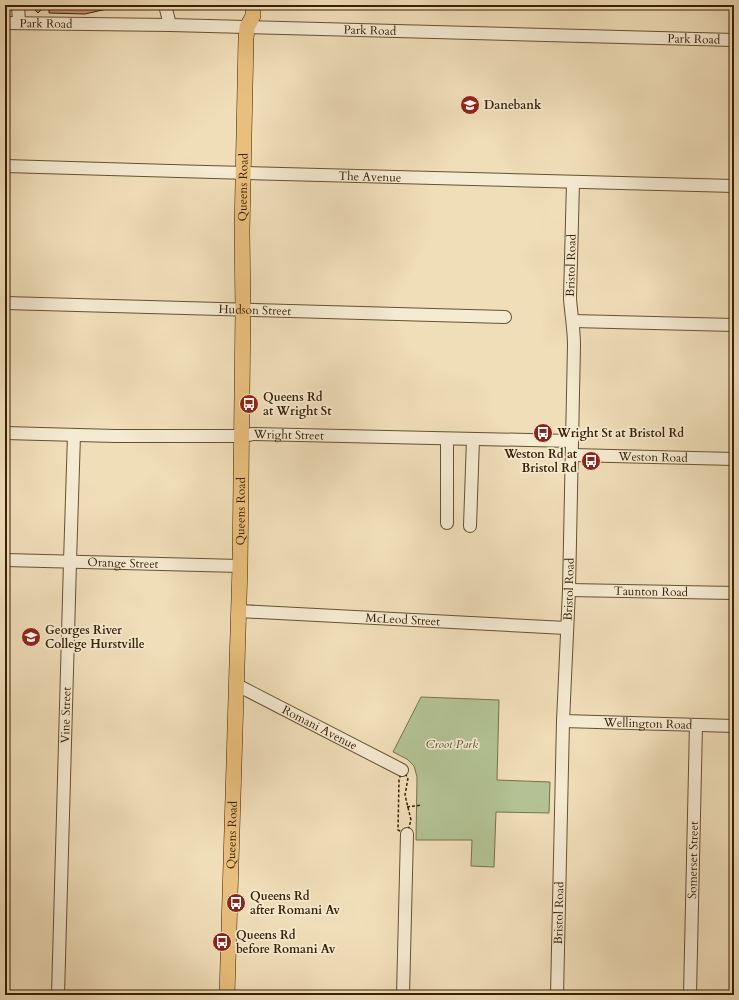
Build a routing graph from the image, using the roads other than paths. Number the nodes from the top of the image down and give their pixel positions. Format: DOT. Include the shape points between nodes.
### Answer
graph roads {
  1 [pos="18,5"];
  2 [pos="165,5"];
  3 [pos="243,5"];
  4 [pos="253,5"];
  5 [pos="5,23"];
  6 [pos="19,23"];
  7 [pos="170,25"];
  8 [pos="247,27"];
  9 [pos="734,40"];
  10 [pos="5,166"];
  11 [pos="244,172"];
  12 [pos="572,183"];
  13 [pos="734,186"];
  14 [pos="5,303"];
  15 [pos="242,310"];
  16 [pos="505,317"];
  17 [pos="573,321"];
  18 [pos="734,325"];
  19 [pos="5,432"];
  20 [pos="74,435"];
  21 [pos="242,436"];
  22 [pos="447,439"];
  23 [pos="473,439"];
  24 [pos="572,441"];
  25 [pos="572,455"];
  26 [pos="734,460"];
  27 [pos="447,523"];
  28 [pos="470,526"];
  29 [pos="5,560"];
  30 [pos="70,562"];
  31 [pos="240,566"];
  32 [pos="568,590"];
  33 [pos="734,593"];
  34 [pos="239,611"];
  35 [pos="566,628"];
  36 [pos="237,685"];
  37 [pos="563,721"];
  38 [pos="696,725"];
  39 [pos="734,726"];
  40 [pos="402,770"];
  41 [pos="407,834"];
  42 [pos="58,995"];
  43 [pos="227,995"];
  44 [pos="403,995"];
  45 [pos="557,995"];
  46 [pos="690,995"];
  1 -- 6 [label="street"];
  2 -- 7 [label="street"];
  3 -- 8 [label="main road, Queens Road"];
  4 -- 8 [label="main road, Queens Road" via="253,16"];
  5 -- 6 [label="street, Park Road"];
  6 -- 7 [label="street, Park Road"];
  7 -- 8 [label="street, Park Road"];
  8 -- 9 [label="street, Park Road"];
  8 -- 11 [label="main road, Queens Road"];
  10 -- 11 [label="street, The Avenue"];
  11 -- 12 [label="street, The Avenue"];
  11 -- 15 [label="main road, Queens Road"];
  12 -- 13 [label="street, The Avenue"];
  12 -- 17 [label="street, Bristol Road" via="570,309"];
  14 -- 15 [label="street, Hudson Street"];
  15 -- 16 [label="street, Hudson Street"];
  15 -- 21 [label="main road, Queens Road"];
  17 -- 18 [label="street"];
  17 -- 24 [label="street, Bristol Road"];
  19 -- 20 [label="street, Wright Street"];
  20 -- 21 [label="street, Wright Street"];
  20 -- 30 [label="street, Vine Street"];
  21 -- 22 [label="street, Wright Street"];
  21 -- 31 [label="main road, Queens Road"];
  22 -- 23 [label="street, Wright Street"];
  22 -- 27 [label="street"];
  23 -- 24 [label="street, Wright Street"];
  23 -- 28 [label="street"];
  24 -- 25 [label="street, Bristol Road"];
  25 -- 26 [label="street, Weston Road"];
  25 -- 32 [label="street, Bristol Road"];
  29 -- 30 [label="street, Orange Street"];
  30 -- 31 [label="street, Orange Street"];
  30 -- 42 [label="street, Vine Street"];
  31 -- 34 [label="main road, Queens Road"];
  32 -- 33 [label="street, Taunton Road"];
  32 -- 35 [label="street, Bristol Road"];
  34 -- 35 [label="street, McLeod Street"];
  34 -- 36 [label="main road, Queens Road"];
  35 -- 37 [label="street, Bristol Road"];
  36 -- 40 [label="street, Romani Avenue"];
  36 -- 43 [label="main road, Queens Road"];
  37 -- 38 [label="street, Wellington Road"];
  37 -- 45 [label="street, Bristol Road"];
  38 -- 39 [label="street, Wellington Road"];
  38 -- 46 [label="street, Somerset Street"];
  41 -- 44 [label="street"];
}
